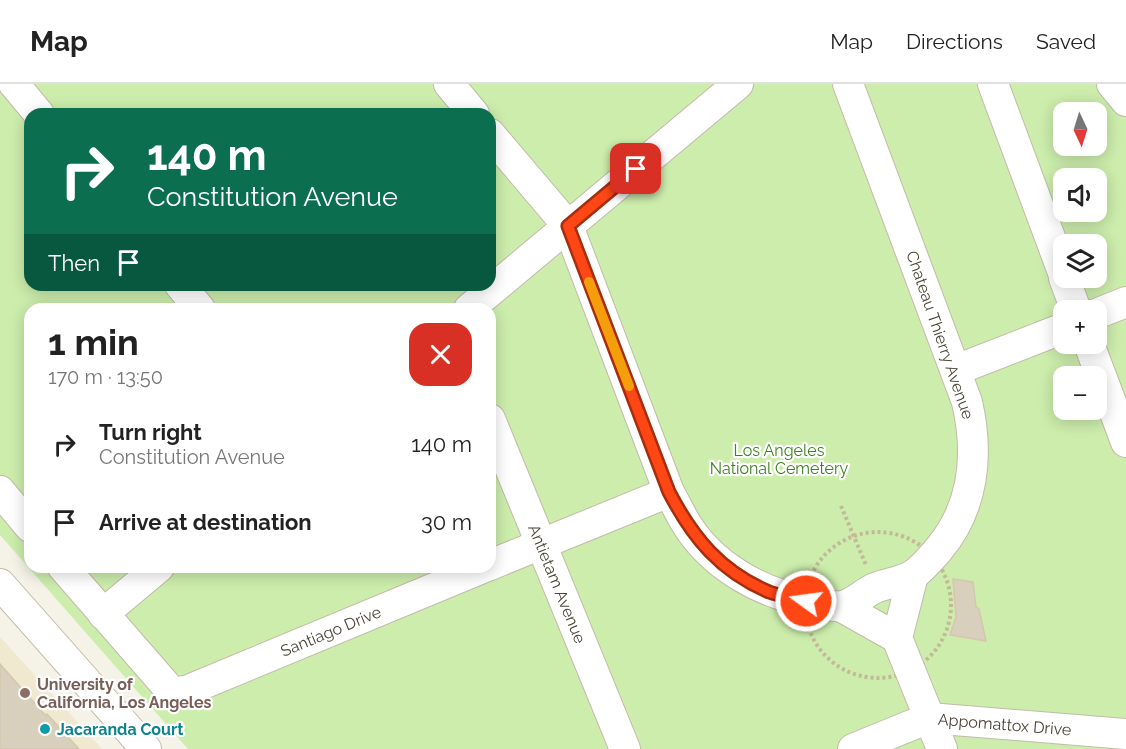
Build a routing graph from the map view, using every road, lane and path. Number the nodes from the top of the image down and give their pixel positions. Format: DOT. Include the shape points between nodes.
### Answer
graph roads {
  1 [pos="14,84"];
  2 [pos="449,84"];
  3 [pos="738,84"];
  4 [pos="848,84"];
  5 [pos="993,84"];
  6 [pos="1112,84"];
  7 [pos="1126,101"];
  8 [pos="34,108"];
  9 [pos="469,108"];
  10 [pos="496,141"];
  11 [pos="568,226"];
  12 [pos="1053,246"];
  13 [pos="496,286"];
  14 [pos="185,291"];
  15 [pos="490,291"];
  16 [pos="1126,302"];
  17 [pos="195,303"];
  18 [pos="475,303"];
  19 [pos="1107,310"];
  20 [pos="1053,332"];
  21 [pos="1093,354"];
  22 [pos="956,370"];
  23 [pos="496,434"];
  24 [pos="1126,442"];
  25 [pos="0,491"];
  26 [pos="669,492"];
  27 [pos="841,506"];
  28 [pos="24,520"];
  29 [pos="541,544"];
  30 [pos="496,563"];
  31 [pos="68,573"];
  32 [pos="152,573"];
  33 [pos="471,573"];
  34 [pos="913,575"];
  35 [pos="876,588"];
  36 [pos="5,600"];
  37 [pos="842,607"];
  38 [pos="103,614"];
  39 [pos="897,638"];
  40 [pos="929,718"];
  41 [pos="1126,734"];
  42 [pos="146,749"];
  43 [pos="625,749"];
  44 [pos="853,749"];
  45 [pos="942,749"];
  1 -- 8 [label="street"];
  2 -- 9 [label="street"];
  3 -- 11 [label="street"];
  4 -- 22 [label="street, Chateau Thierry Avenue"];
  5 -- 12 [label="street"];
  6 -- 7 [label="street"];
  10 -- 11 [label="street"];
  11 -- 13 [label="street"];
  11 -- 26 [label="street"];
  14 -- 17 [label="street"];
  15 -- 18 [label="street"];
  16 -- 19 [label="street"];
  20 -- 22 [label="street"];
  21 -- 24 [label="street"];
  22 -- 34 [label="street, Chateau Thierry Avenue" via="973,428 969,488 963,512 948,538"];
  23 -- 29 [label="street, Antietam Avenue"];
  25 -- 28 [label="street"];
  26 -- 29 [label="street"];
  26 -- 37 [label="street" via="706,549 735,574 771,592"];
  27 -- 35 [label="path"];
  29 -- 30 [label="street"];
  29 -- 43 [label="street, Antietam Avenue"];
  31 -- 38 [label="street"];
  32 -- 38 [label="street"];
  33 -- 38 [label="street, Santiago Drive" via="177,693 170,690"];
  34 -- 35 [label="street, Chateau Thierry Avenue"];
  34 -- 39 [label="street"];
  35 -- 37 [label="street, Chateau Thierry Avenue"];
  36 -- 42 [label="street"];
  37 -- 39 [label="street"];
  39 -- 40 [label="street"];
  40 -- 41 [label="street, Appomattox Drive"];
  40 -- 44 [label="street, Appomattox Drive"];
  40 -- 45 [label="street"];
}
